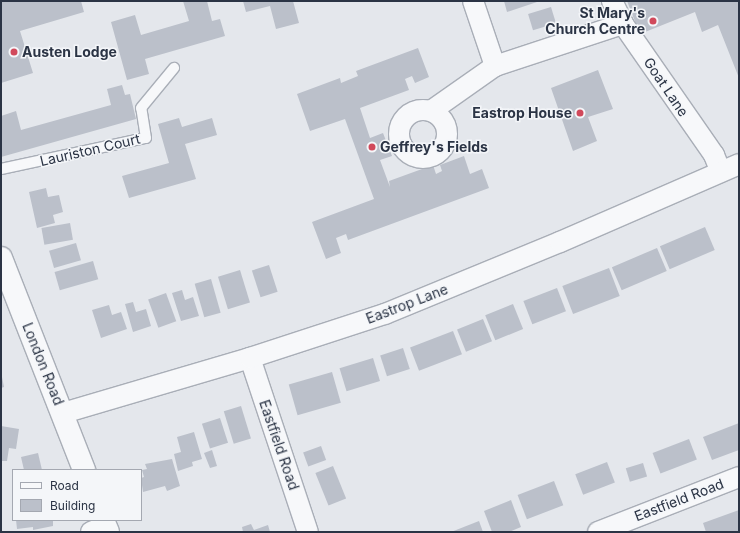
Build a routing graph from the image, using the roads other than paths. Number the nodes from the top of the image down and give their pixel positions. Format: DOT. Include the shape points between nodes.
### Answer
graph roads {
  1 [pos="473,1"];
  2 [pos="612,1"];
  3 [pos="623,24"];
  4 [pos="495,66"];
  5 [pos="174,68"];
  6 [pos="431,111"];
  7 [pos="739,164"];
  8 [pos="1,169"];
  9 [pos="721,172"];
  10 [pos="2,264"];
  11 [pos="250,358"];
  12 [pos="63,413"];
  13 [pos="84,469"];
  14 [pos="739,477"];
  15 [pos="308,532"];
  16 [pos="598,532"];
  1 -- 4 [label="street"];
  2 -- 3 [label="street, Goat Lane"];
  3 -- 4 [label="street"];
  3 -- 9 [label="street, Goat Lane" via="714,155"];
  4 -- 6 [label="street"];
  5 -- 8 [label="lane, Lauriston Court" via="141,108 146,138"];
  7 -- 9 [label="street, Eastrop Lane"];
  9 -- 11 [label="street, Eastrop Lane" via="385,314"];
  10 -- 12 [label="street, London Road"];
  11 -- 12 [label="street, Eastrop Lane"];
  11 -- 15 [label="street, Eastfield Road"];
  12 -- 13 [label="street, London Road"];
  14 -- 16 [label="street, Eastfield Road"];
}
